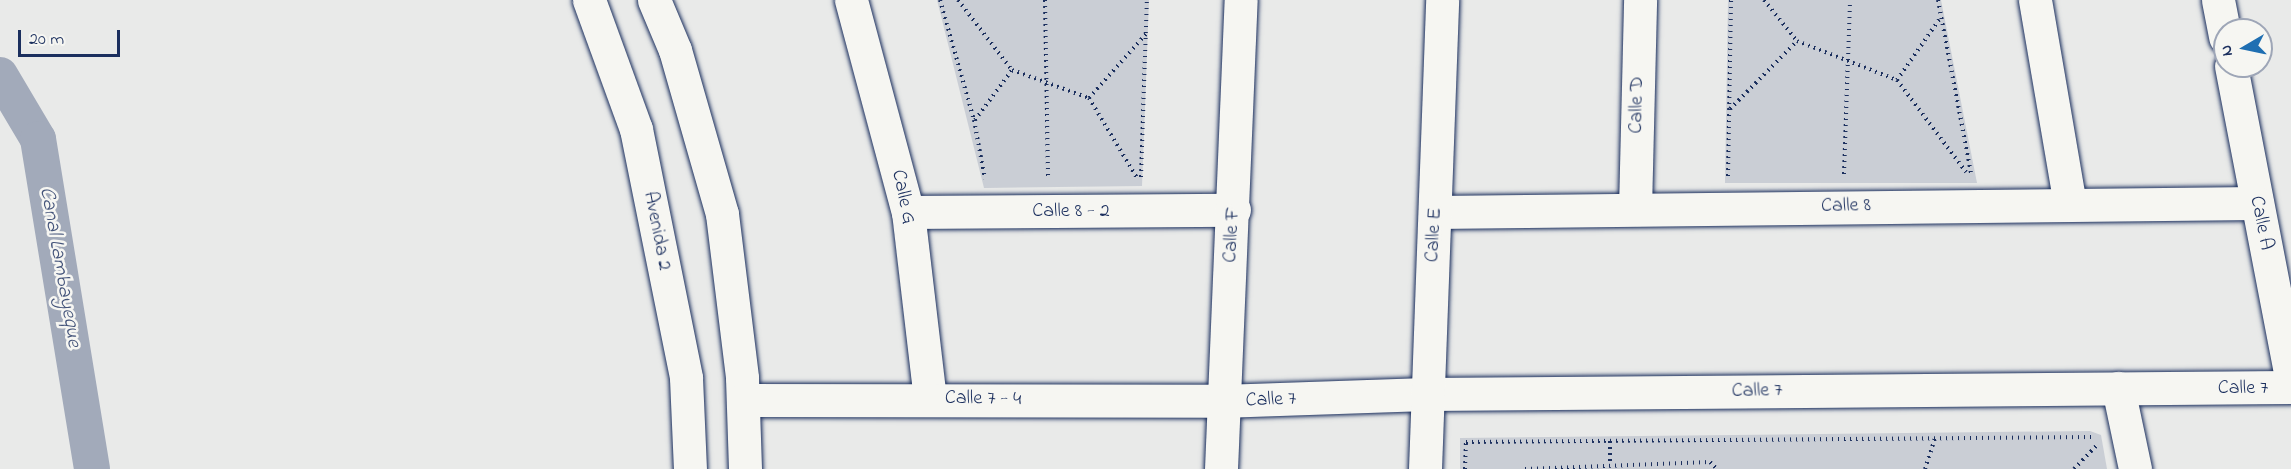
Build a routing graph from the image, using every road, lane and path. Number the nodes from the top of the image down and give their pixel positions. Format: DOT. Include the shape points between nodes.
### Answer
graph roads {
  1 [pos="589,0"];
  2 [pos="654,0"];
  3 [pos="850,0"];
  4 [pos="940,0"];
  5 [pos="958,0"];
  6 [pos="1045,0"];
  7 [pos="1147,0"];
  8 [pos="1241,0"];
  9 [pos="1442,0"];
  10 [pos="1640,0"];
  11 [pos="1731,0"];
  12 [pos="1764,0"];
  13 [pos="1850,0"];
  14 [pos="1938,0"];
  15 [pos="2035,0"];
  16 [pos="2218,0"];
  17 [pos="1942,16"];
  18 [pos="2221,18"];
  19 [pos="1146,34"];
  20 [pos="1797,41"];
  21 [pos="1848,61"];
  22 [pos="1012,70"];
  23 [pos="2233,78"];
  24 [pos="1897,80"];
  25 [pos="1047,82"];
  26 [pos="1089,98"];
  27 [pos="1730,109"];
  28 [pos="974,120"];
  29 [pos="1740,180"];
  30 [pos="1832,180"];
  31 [pos="1141,184"];
  32 [pos="1129,185"];
  33 [pos="1038,186"];
  34 [pos="986,187"];
  35 [pos="2257,203"];
  36 [pos="2070,204"];
  37 [pos="1635,209"];
  38 [pos="1234,210"];
  39 [pos="908,212"];
  40 [pos="1435,212"];
  41 [pos="2291,379"];
  42 [pos="2291,387"];
  43 [pos="2118,388"];
  44 [pos="1425,394"];
  45 [pos="930,398"];
  46 [pos="743,400"];
  47 [pos="1223,401"];
  48 [pos="1935,438"];
  49 [pos="1610,441"];
  50 [pos="2098,444"];
  51 [pos="2099,452"];
  52 [pos="1610,464"];
  53 [pos="690,469"];
  54 [pos="745,469"];
  55 [pos="1221,469"];
  56 [pos="1425,469"];
  57 [pos="1465,469"];
  58 [pos="1525,469"];
  59 [pos="1717,469"];
  60 [pos="1925,469"];
  61 [pos="2074,469"];
  62 [pos="2134,469"];
  1 -- 53 [label="street, Avenida 2" via="636,129 686,378"];
  2 -- 46 [label="street" via="675,50 722,214"];
  3 -- 39 [label="street, Calle G"];
  4 -- 28 [label="path"];
  5 -- 22 [label="path"];
  6 -- 25 [label="path"];
  7 -- 19 [label="path"];
  8 -- 38 [label="street, Calle F"];
  9 -- 40 [label="street, Calle E"];
  10 -- 37 [label="street, Calle D"];
  11 -- 27 [label="path"];
  12 -- 20 [label="path"];
  13 -- 21 [label="path"];
  14 -- 17 [label="path"];
  15 -- 36 [label="street"];
  16 -- 18 [label="street"];
  17 -- 24 [label="path"];
  17 -- 24 [label="path" via="1973,181"];
  19 -- 26 [label="path"];
  19 -- 31 [label="path"];
  20 -- 21 [label="path"];
  20 -- 27 [label="path"];
  21 -- 24 [label="path"];
  21 -- 30 [label="path" via="1844,181"];
  22 -- 25 [label="path"];
  22 -- 28 [label="path"];
  23 -- 35 [label="street, Calle A"];
  25 -- 26 [label="path"];
  25 -- 33 [label="path" via="1048,185"];
  26 -- 31 [label="path"];
  27 -- 29 [label="path" via="1728,180"];
  28 -- 34 [label="path"];
  31 -- 32 [label="path"];
  35 -- 36 [label="street, Calle 8"];
  35 -- 41 [label="street, Calle A"];
  36 -- 37 [label="street, Calle 8"];
  37 -- 40 [label="street, Calle 8"];
  38 -- 39 [label="street, Calle 8 - 2"];
  38 -- 47 [label="street, Calle F"];
  39 -- 45 [label="street, Calle G"];
  40 -- 44 [label="street, Calle E"];
  42 -- 43 [label="street, Calle 7"];
  43 -- 44 [label="street, Calle 7"];
  43 -- 62 [label="street"];
  44 -- 47 [label="street, Calle 7"];
  44 -- 56 [label="street, Calle E"];
  45 -- 46 [label="street, Calle 7 - 4"];
  45 -- 47 [label="street, Calle 7 - 4"];
  46 -- 54 [label="street"];
  47 -- 55 [label="street, Calle F"];
  48 -- 49 [label="path"];
  48 -- 50 [label="path" via="2093,436"];
  48 -- 60 [label="path"];
  49 -- 52 [label="path"];
  49 -- 57 [label="path" via="1466,442"];
  50 -- 51 [label="path"];
  50 -- 61 [label="path"];
  52 -- 58 [label="path"];
  52 -- 59 [label="path" via="1710,462"];
}
